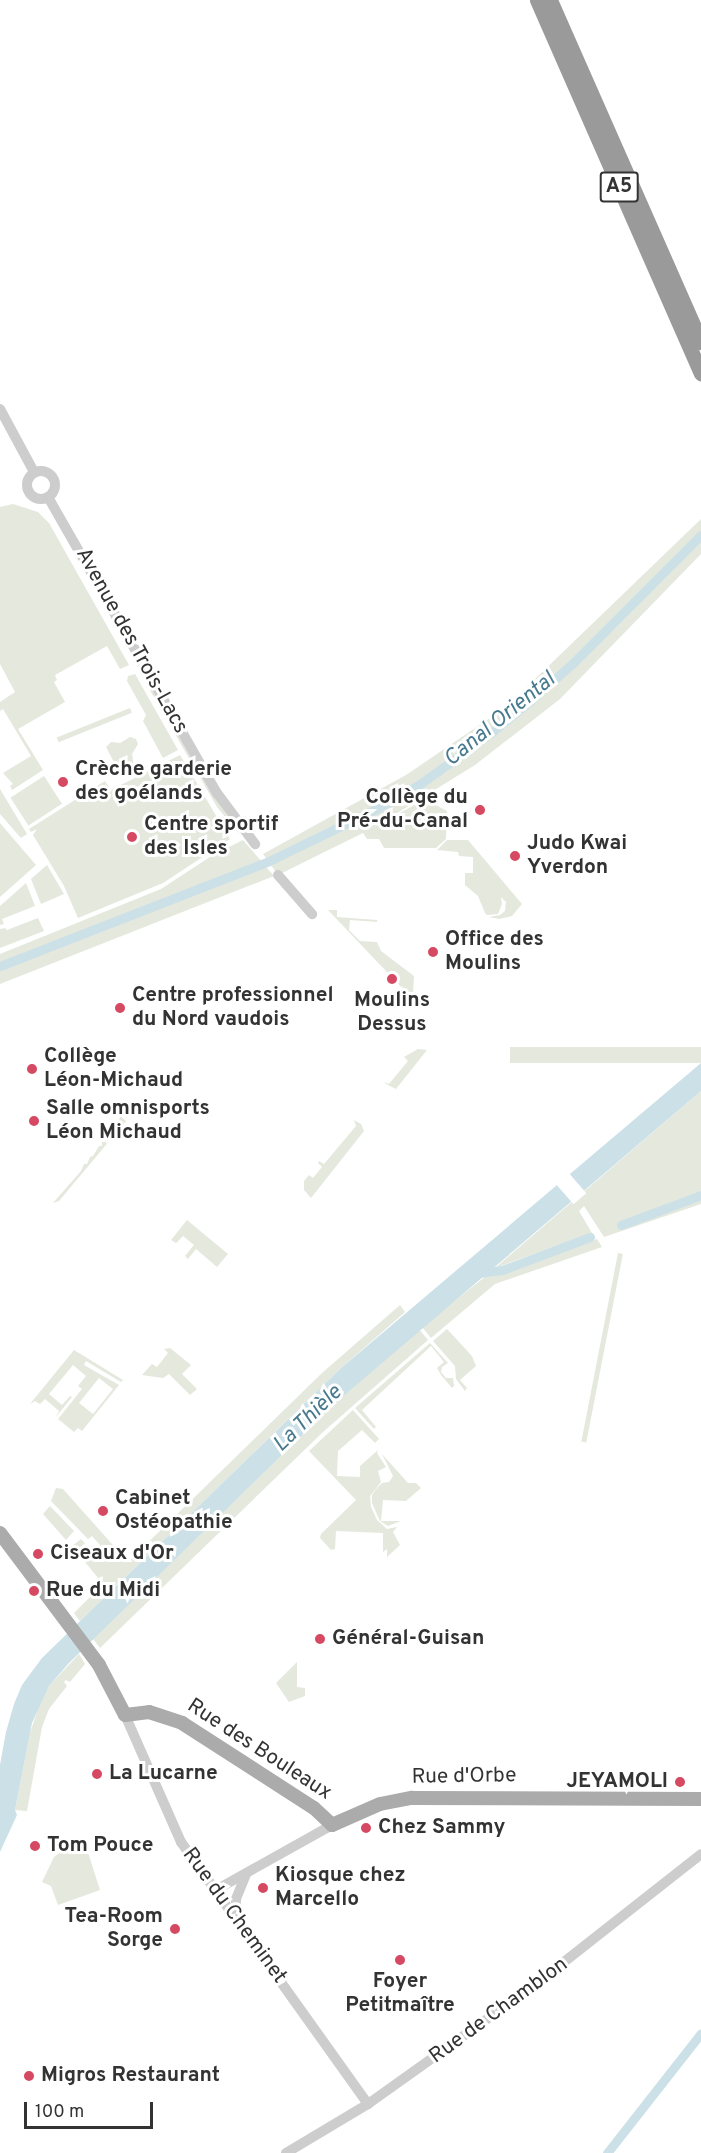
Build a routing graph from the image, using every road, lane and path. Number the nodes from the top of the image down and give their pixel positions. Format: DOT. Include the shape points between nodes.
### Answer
graph roads {
  1 [pos="537,0"];
  2 [pos="550,0"];
  3 [pos="701,342"];
  4 [pos="701,374"];
  5 [pos="0,409"];
  6 [pos="34,472"];
  7 [pos="48,497"];
  8 [pos="255,844"];
  9 [pos="278,874"];
  10 [pos="312,914"];
  11 [pos="2,1541"];
  12 [pos="125,1715"];
  13 [pos="701,1799"];
  14 [pos="332,1825"];
  15 [pos="701,1854"];
  16 [pos="246,1874"];
  17 [pos="214,1892"];
  18 [pos="236,1922"];
  19 [pos="368,2104"];
  20 [pos="286,2153"];
  1 -- 4 [label="highway, A5"];
  2 -- 3 [label="highway, A5"];
  5 -- 6 [label="street"];
  6 -- 7 [label="street" via="46,471 54,479 54,491"];
  6 -- 7 [label="street" via="27,483 29,493 40,499"];
  7 -- 8 [label="street, Avenue des Trois-Lacs" via="217,793"];
  9 -- 10 [label="street"];
  11 -- 12 [label="main road" via="91,1655"];
  12 -- 14 [label="main road, Rue des Bouleaux" via="149,1712 182,1723 314,1808"];
  12 -- 17 [label="street, Rue du Cheminet" via="176,1832"];
  13 -- 14 [label="main road, Rue d'Orbe" via="412,1798 380,1804"];
  14 -- 16 [label="street, Rue d'Orbe"];
  15 -- 19 [label="street, Rue de Chamblon" via="567,1962"];
  16 -- 17 [label="street, Rue d'Orbe"];
  16 -- 18 [label="street" via="236,1899"];
  17 -- 18 [label="street, Rue du Cheminet"];
  18 -- 19 [label="street, Rue du Cheminet"];
  19 -- 20 [label="street, Rue de Chamblon"];
}
